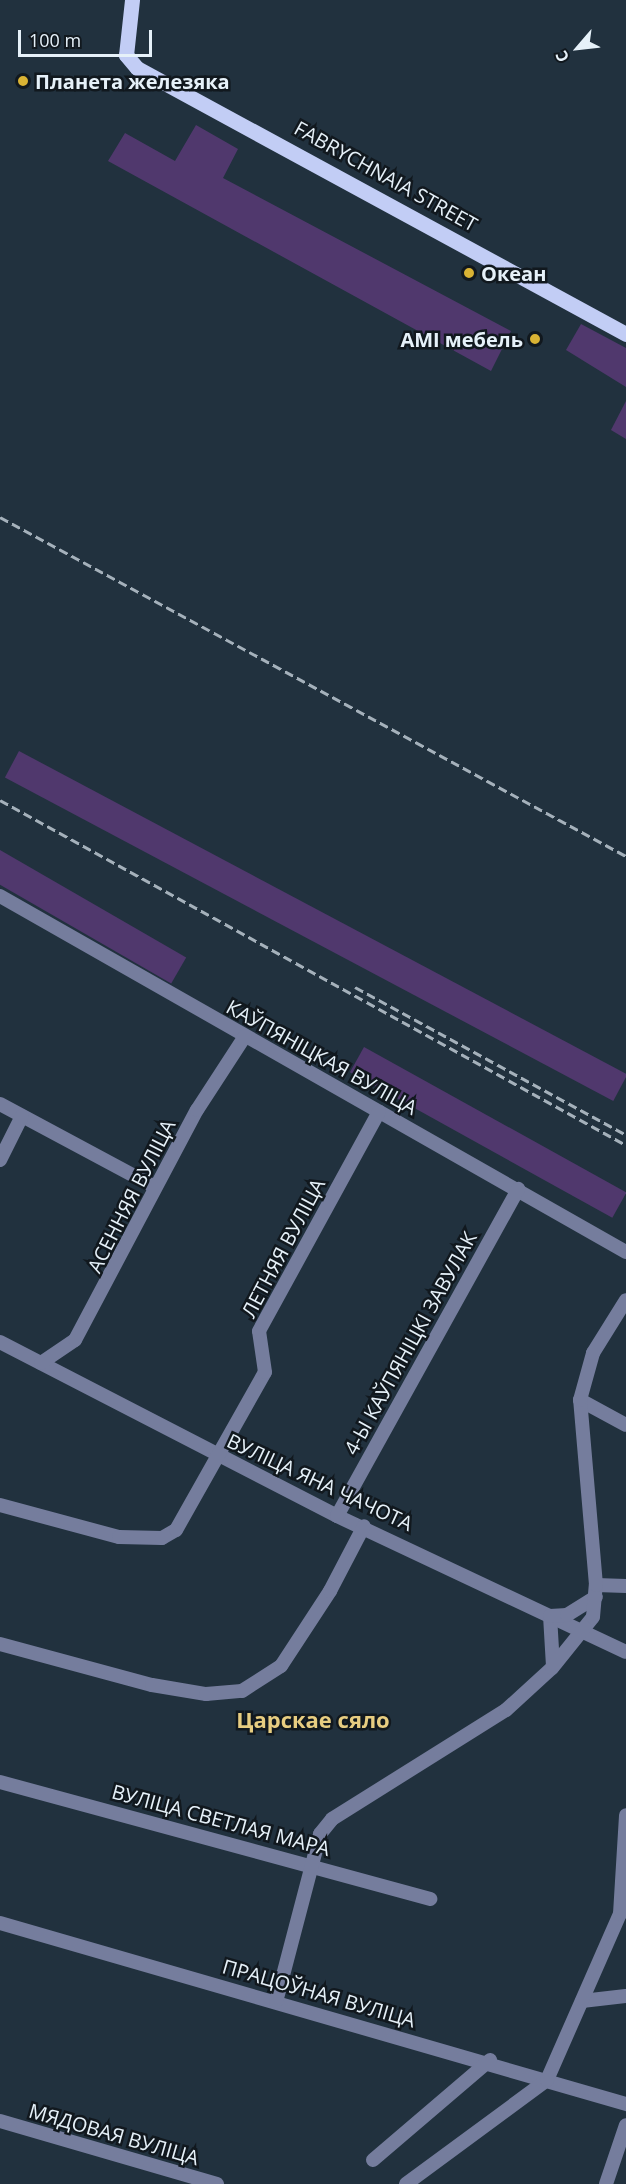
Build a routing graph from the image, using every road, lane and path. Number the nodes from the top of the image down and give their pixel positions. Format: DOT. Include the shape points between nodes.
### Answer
graph roads {
  1 [pos="132,0"];
  2 [pos="626,334"];
  3 [pos="0,896"];
  4 [pos="245,1036"];
  5 [pos="0,1104"];
  6 [pos="379,1112"];
  7 [pos="22,1116"];
  8 [pos="0,1160"];
  9 [pos="156,1187"];
  10 [pos="518,1189"];
  11 [pos="626,1252"];
  12 [pos="626,1300"];
  13 [pos="0,1342"];
  14 [pos="41,1363"];
  15 [pos="579,1400"];
  16 [pos="626,1425"];
  17 [pos="219,1457"];
  18 [pos="0,1505"];
  19 [pos="337,1516"];
  20 [pos="364,1526"];
  21 [pos="626,1586"];
  22 [pos="596,1591"];
  23 [pos="550,1616"];
  24 [pos="586,1630"];
  25 [pos="0,1644"];
  26 [pos="626,1652"];
  27 [pos="552,1668"];
  28 [pos="0,1782"];
  29 [pos="626,1815"];
  30 [pos="313,1864"];
  31 [pos="430,1899"];
  32 [pos="0,1923"];
  33 [pos="626,1996"];
  34 [pos="582,2001"];
  35 [pos="276,2002"];
  36 [pos="490,2060"];
  37 [pos="547,2080"];
  38 [pos="626,2104"];
  39 [pos="0,2121"];
  40 [pos="626,2125"];
  41 [pos="373,2160"];
  42 [pos="217,2184"];
  43 [pos="406,2184"];
  44 [pos="606,2184"];
  1 -- 2 [label="main road, FABRYCHNAIA STREET" via="126,56 137,68"];
  3 -- 4 [label="street, КАЎПЯНІЦКАЯ ВУЛІЦА"];
  4 -- 6 [label="street, КАЎПЯНІЦКАЯ ВУЛІЦА"];
  4 -- 9 [label="street, АСЕННЯЯ ВУЛІЦА"];
  5 -- 7 [label="street"];
  6 -- 10 [label="street, КАЎПЯНІЦКАЯ ВУЛІЦА"];
  6 -- 17 [label="street, ЛЕТНЯЯ ВУЛІЦА" via="260,1331 266,1372"];
  7 -- 8 [label="street"];
  7 -- 9 [label="street"];
  9 -- 14 [label="street, АСЕННЯЯ ВУЛІЦА" via="75,1340"];
  10 -- 11 [label="street, КАЎПЯНІЦКАЯ ВУЛІЦА"];
  10 -- 19 [label="street, 4-Ы КАЎПЯНІЦКІ ЗАВУЛАК"];
  12 -- 15 [label="street" via="593,1353"];
  13 -- 14 [label="street, ВУЛІЦА ЯНА ЧАЧОТА"];
  14 -- 17 [label="street, ВУЛІЦА ЯНА ЧАЧОТА"];
  15 -- 16 [label="street"];
  15 -- 22 [label="street"];
  17 -- 18 [label="street, ЛЕТНЯЯ ВУЛІЦА" via="187,1517 162,1538 119,1537"];
  17 -- 19 [label="street, ВУЛІЦА ЯНА ЧАЧОТА"];
  19 -- 20 [label="street, ВУЛІЦА ЯНА ЧАЧОТА"];
  20 -- 23 [label="street, ВУЛІЦА ЯНА ЧАЧОТА"];
  20 -- 25 [label="street" via="330,1591 281,1666 242,1691 206,1694 152,1685"];
  21 -- 22 [label="street"];
  22 -- 23 [label="street" via="567,1616"];
  22 -- 24 [label="street"];
  23 -- 24 [label="street, ВУЛІЦА ЯНА ЧАЧОТА"];
  23 -- 27 [label="street" via="556,1641"];
  24 -- 26 [label="street, ВУЛІЦА ЯНА ЧАЧОТА"];
  24 -- 27 [label="street"];
  27 -- 30 [label="street" via="506,1710 332,1819 320,1834"];
  28 -- 30 [label="street, ВУЛІЦА СВЕТЛАЯ МАРА"];
  29 -- 34 [label="street" via="620,1914"];
  30 -- 31 [label="street, ВУЛІЦА СВЕТЛАЯ МАРА"];
  30 -- 35 [label="street"];
  32 -- 35 [label="street, ПРАЦОЎНАЯ ВУЛІЦА"];
  33 -- 34 [label="street"];
  34 -- 37 [label="street"];
  35 -- 36 [label="street, ПРАЦОЎНАЯ ВУЛІЦА"];
  36 -- 37 [label="street, ПРАЦОЎНАЯ ВУЛІЦА"];
  36 -- 41 [label="street"];
  37 -- 38 [label="street, ПРАЦОЎНАЯ ВУЛІЦА"];
  37 -- 43 [label="street"];
  39 -- 42 [label="street, МЯДОВАЯ ВУЛІЦА"];
  40 -- 44 [label="street"];
}
